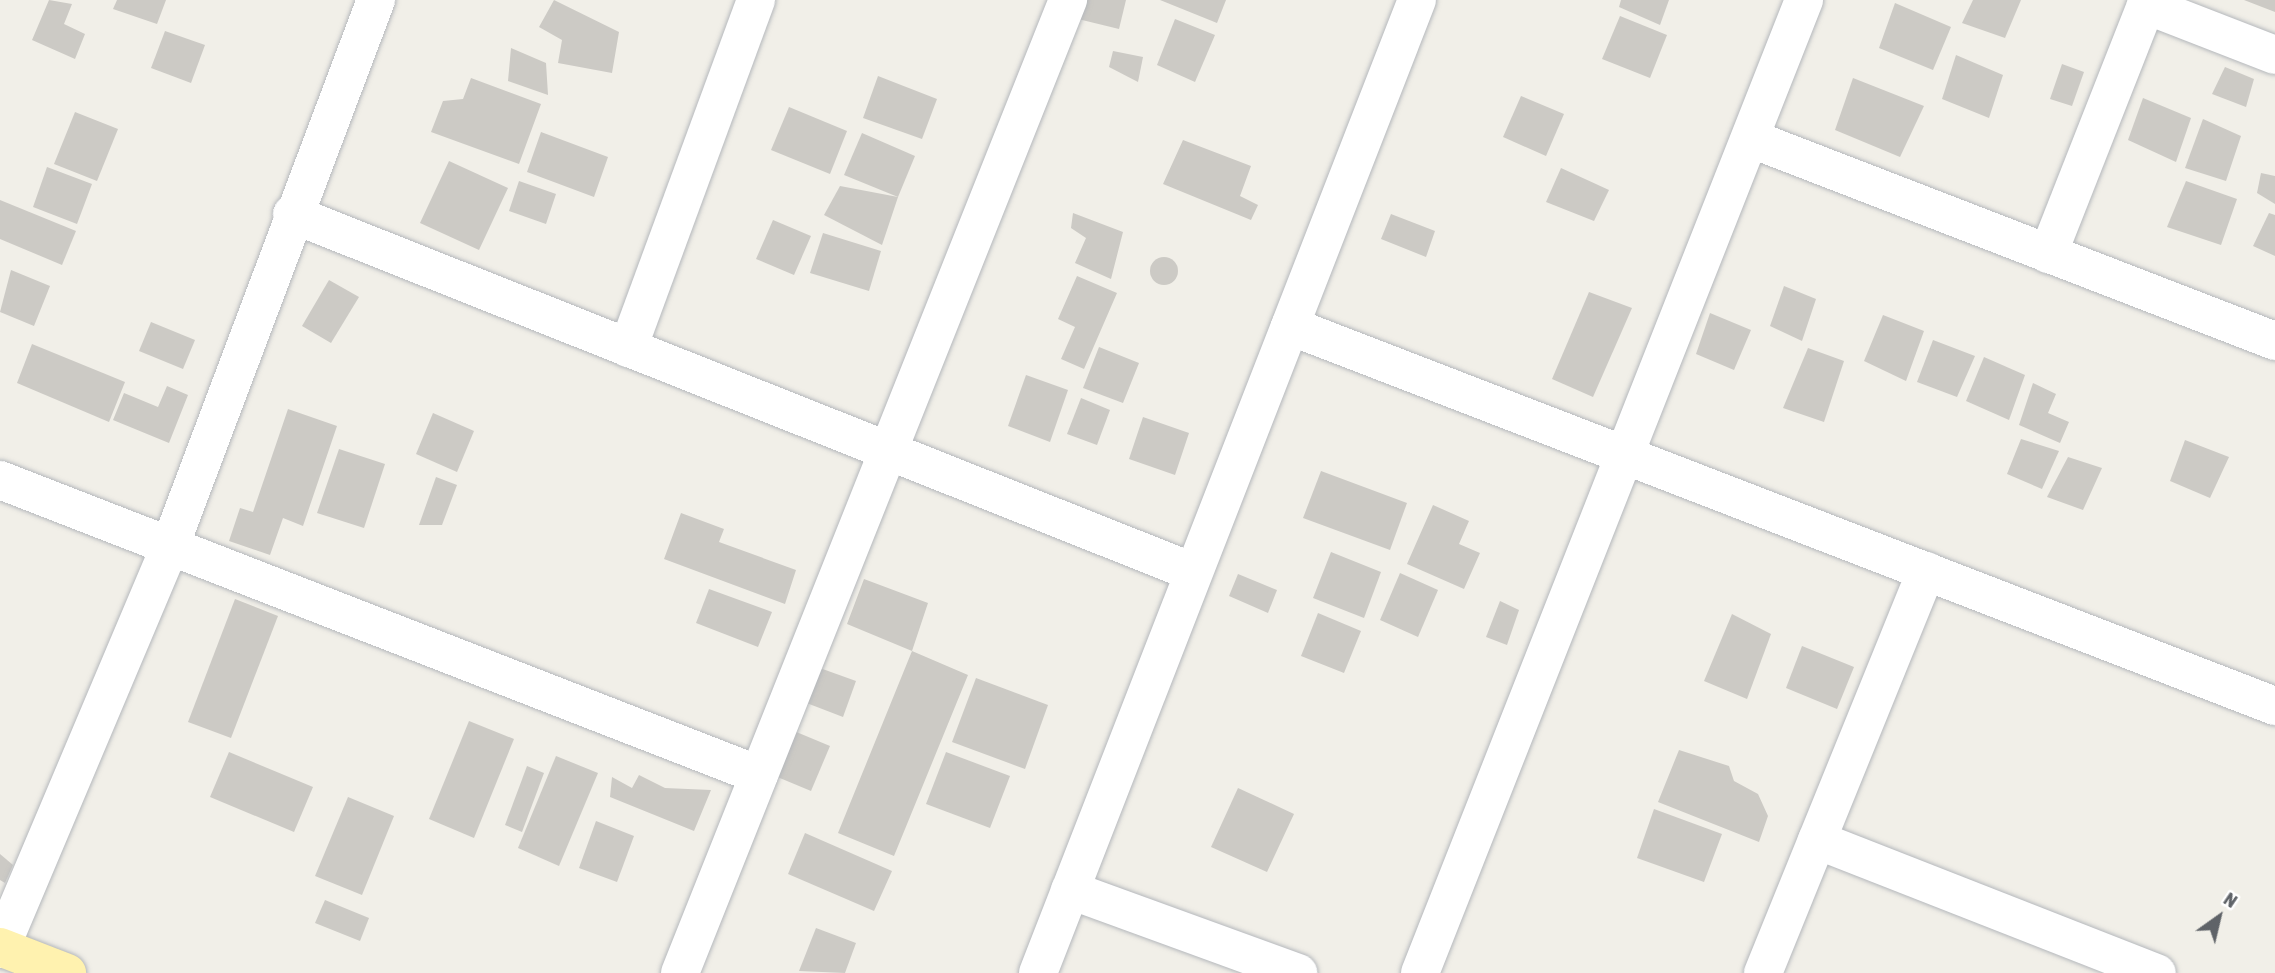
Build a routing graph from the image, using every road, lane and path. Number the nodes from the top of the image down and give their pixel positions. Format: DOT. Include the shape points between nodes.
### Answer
graph roads {
  1 [pos="376,0"];
  2 [pos="756,0"];
  3 [pos="1068,0"];
  4 [pos="1417,0"];
  5 [pos="1804,0"];
  6 [pos="2147,3"];
  7 [pos="2275,55"];
  8 [pos="1752,139"];
  9 [pos="292,214"];
  10 [pos="2048,254"];
  11 [pos="1290,326"];
  12 [pos="2275,341"];
  13 [pos="628,348"];
  14 [pos="888,451"];
  15 [pos="1620,453"];
  16 [pos="0,480"];
  17 [pos="170,546"];
  18 [pos="1926,571"];
  19 [pos="1193,572"];
  20 [pos="2275,706"];
  21 [pos="759,775"];
  22 [pos="1817,840"];
  23 [pos="1070,890"];
  24 [pos="0,947"];
  25 [pos="67,973"];
  26 [pos="680,973"];
  27 [pos="1038,973"];
  28 [pos="1298,973"];
  29 [pos="1420,973"];
  30 [pos="1763,973"];
  31 [pos="2157,973"];
  1 -- 9 [label="street"];
  2 -- 13 [label="street"];
  3 -- 14 [label="street"];
  4 -- 11 [label="street"];
  5 -- 8 [label="street"];
  6 -- 7 [label="street"];
  6 -- 10 [label="street"];
  8 -- 10 [label="street"];
  8 -- 15 [label="street"];
  9 -- 13 [label="street"];
  9 -- 17 [label="street"];
  10 -- 12 [label="street"];
  11 -- 15 [label="street"];
  11 -- 19 [label="street"];
  13 -- 14 [label="street"];
  14 -- 19 [label="street"];
  14 -- 21 [label="street"];
  15 -- 18 [label="street"];
  15 -- 29 [label="street"];
  16 -- 17 [label="street"];
  17 -- 21 [label="street"];
  17 -- 24 [label="street"];
  18 -- 20 [label="street"];
  18 -- 22 [label="street"];
  19 -- 23 [label="street"];
  21 -- 26 [label="street"];
  22 -- 30 [label="street"];
  22 -- 31 [label="street"];
  23 -- 27 [label="street"];
  23 -- 28 [label="street"];
  24 -- 25 [label="main road"];
}
